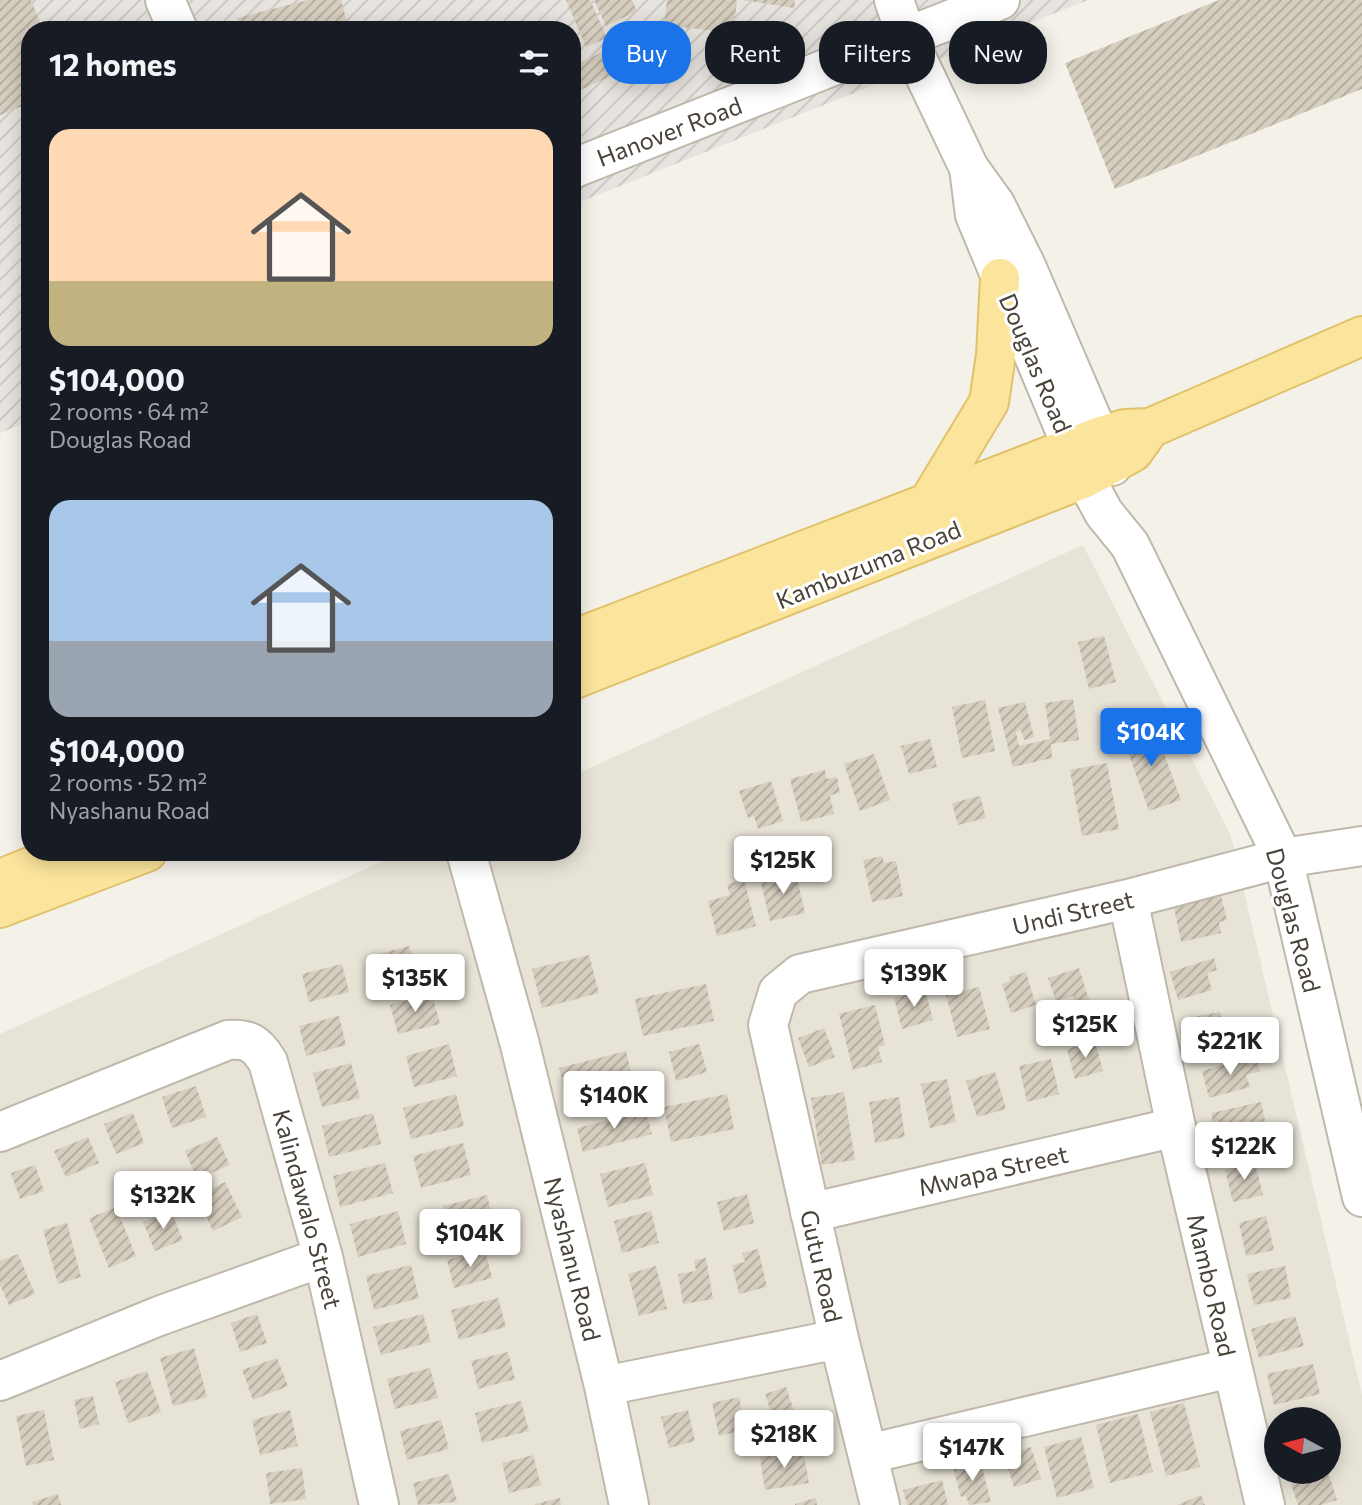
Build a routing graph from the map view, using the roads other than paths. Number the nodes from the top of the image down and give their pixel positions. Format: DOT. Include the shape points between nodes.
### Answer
graph roads {
  1 [pos="165,0"];
  2 [pos="894,0"];
  3 [pos="1000,0"];
  4 [pos="174,21"];
  5 [pos="901,21"];
  6 [pos="935,27"];
  7 [pos="819,72"];
  8 [pos="929,84"];
  9 [pos="581,165"];
  10 [pos="969,168"];
  11 [pos="1000,278"];
  12 [pos="1362,336"];
  13 [pos="1092,457"];
  14 [pos="928,503"];
  15 [pos="581,637"];
  16 [pos="581,676"];
  17 [pos="1362,846"];
  18 [pos="1283,858"];
  19 [pos="45,861"];
  20 [pos="123,861"];
  21 [pos="469,861"];
  22 [pos="0,879"];
  23 [pos="1128,900"];
  24 [pos="0,908"];
  25 [pos="768,1025"];
  26 [pos="1176,1127"];
  27 [pos="0,1132"];
  28 [pos="1362,1197"];
  29 [pos="810,1213"];
  30 [pos="323,1257"];
  31 [pos="839,1339"];
  32 [pos="1231,1368"];
  33 [pos="0,1381"];
  34 [pos="604,1386"];
  35 [pos="867,1454"];
  36 [pos="379,1505"];
  37 [pos="629,1505"];
  38 [pos="880,1505"];
  39 [pos="1265,1505"];
  1 -- 4 [label="street"];
  2 -- 5 [label="street, Douglas Road"];
  3 -- 6 [label="street, Hanover Road"];
  7 -- 9 [label="street, Hanover Road"];
  8 -- 10 [label="street, Douglas Road"];
  10 -- 11 [label="street, Douglas Road" via="975,215"];
  10 -- 13 [label="street, Douglas Road" via="995,204 1026,266"];
  11 -- 13 [label="street, Douglas Road"];
  11 -- 14 [label="main road" via="989,402"];
  12 -- 13 [label="main road, Kambuzuma Road" via="1150,428 1125,429"];
  13 -- 14 [label="main road, Kambuzuma Road"];
  13 -- 16 [label="main road, Kambuzuma Road"];
  13 -- 18 [label="street, Douglas Road" via="1124,508 1130,545"];
  14 -- 15 [label="main road, Kambuzuma Road"];
  17 -- 18 [label="street, Undi Street"];
  18 -- 23 [label="street, Undi Street"];
  18 -- 28 [label="street, Douglas Road"];
  19 -- 22 [label="main road"];
  20 -- 24 [label="main road"];
  21 -- 34 [label="street, Nyashanu Road" via="519,1041"];
  23 -- 25 [label="street, Undi Street" via="800,974 778,992"];
  23 -- 26 [label="street, Mambo Road"];
  25 -- 29 [label="street, Gutu Road"];
  26 -- 29 [label="street, Mwapa Street"];
  26 -- 32 [label="street, Mambo Road"];
  27 -- 30 [label="street, Kalindawalo Street" via="228,1040 245,1039 259,1047 268,1062"];
  29 -- 31 [label="street, Gutu Road"];
  30 -- 33 [label="street"];
  30 -- 36 [label="street, Kalindawalo Street"];
  31 -- 34 [label="street"];
  31 -- 35 [label="street, Gutu Road"];
  32 -- 35 [label="street"];
  32 -- 39 [label="street, Mambo Road"];
  34 -- 37 [label="street, Nyashanu Road"];
  35 -- 38 [label="street, Gutu Road"];
}
